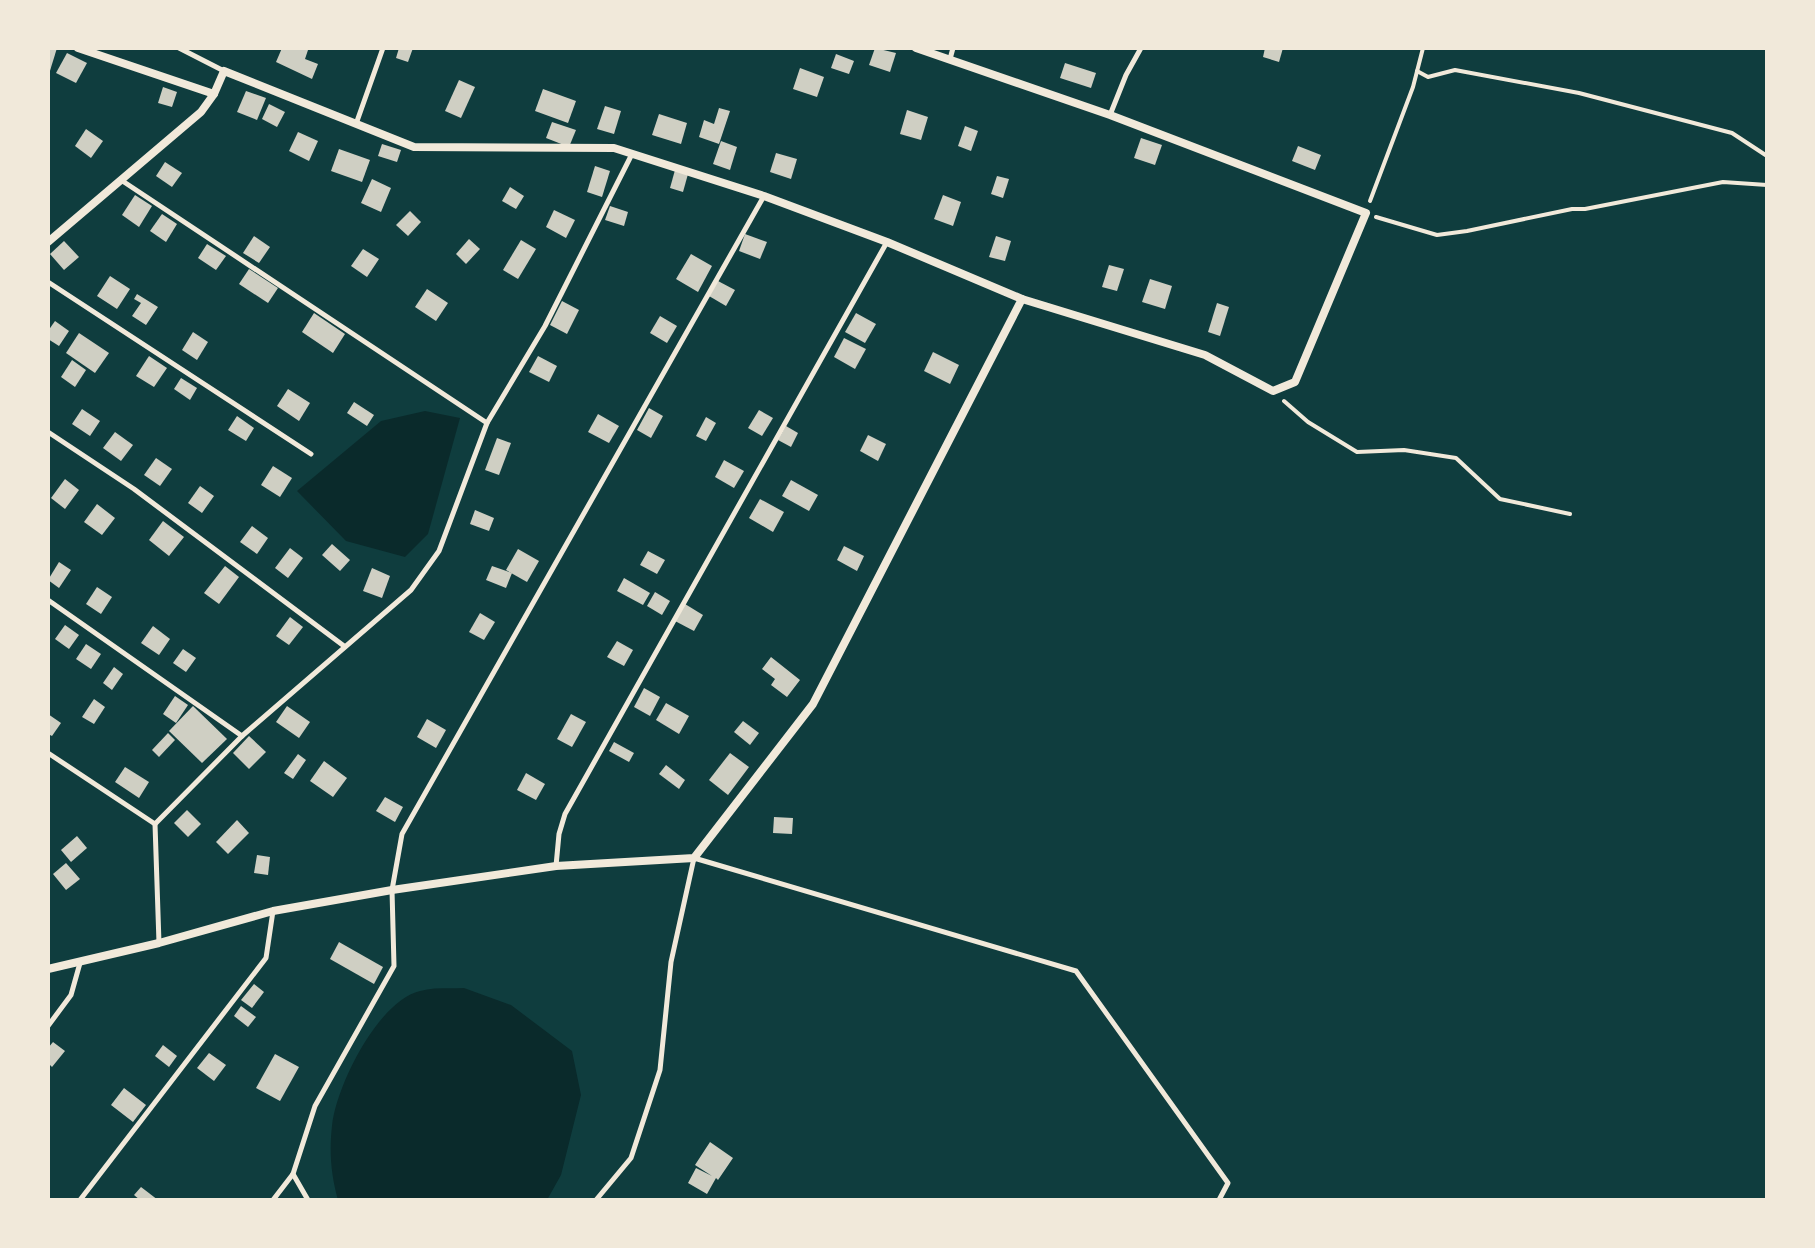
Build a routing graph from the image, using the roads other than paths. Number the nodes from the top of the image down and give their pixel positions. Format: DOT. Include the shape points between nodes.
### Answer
graph roads {
  1 [pos="78,48"];
  2 [pos="383,48"];
  3 [pos="916,48"];
  4 [pos="953,48"];
  5 [pos="1141,48"];
  6 [pos="182,49"];
  7 [pos="949,60"];
  8 [pos="224,71"];
  9 [pos="214,94"];
  10 [pos="1110,115"];
  11 [pos="356,124"];
  12 [pos="632,154"];
  13 [pos="120,180"];
  14 [pos="764,196"];
  15 [pos="48,242"];
  16 [pos="887,242"];
  17 [pos="48,282"];
  18 [pos="1022,299"];
  19 [pos="487,423"];
  20 [pos="48,432"];
  21 [pos="311,454"];
  22 [pos="48,600"];
  23 [pos="344,646"];
  24 [pos="242,736"];
  25 [pos="48,753"];
  26 [pos="155,824"];
  27 [pos="694,858"];
  28 [pos="556,866"];
  29 [pos="392,890"];
  30 [pos="273,911"];
  31 [pos="159,943"];
  32 [pos="81,962"];
  33 [pos="48,969"];
  34 [pos="48,1026"];
  35 [pos="293,1174"];
  36 [pos="80,1200"];
  37 [pos="273,1200"];
  38 [pos="308,1200"];
  39 [pos="596,1200"];
  40 [pos="1219,1200"];
  1 -- 9 [label="street"];
  2 -- 11 [label="lane"];
  3 -- 7 [label="street"];
  4 -- 7 [label="lane"];
  5 -- 10 [label="lane"];
  6 -- 8 [label="lane"];
  7 -- 10 [label="street"];
  8 -- 9 [label="street"];
  8 -- 11 [label="street"];
  9 -- 13 [label="street" via="201,112"];
  10 -- 18 [label="street" via="1366,213 1295,382 1273,391 1205,355"];
  11 -- 12 [label="street" via="414,147 614,148"];
  12 -- 14 [label="street"];
  12 -- 19 [label="lane" via="545,326"];
  13 -- 15 [label="street"];
  13 -- 19 [label="lane"];
  14 -- 16 [label="street"];
  14 -- 29 [label="lane" via="402,834"];
  16 -- 18 [label="street"];
  16 -- 28 [label="lane" via="565,814"];
  17 -- 21 [label="lane"];
  18 -- 27 [label="street" via="813,704"];
  19 -- 23 [label="lane" via="439,551 411,590"];
  20 -- 23 [label="lane" via="134,489"];
  22 -- 24 [label="lane"];
  23 -- 24 [label="lane"];
  24 -- 26 [label="lane"];
  25 -- 26 [label="lane"];
  26 -- 31 [label="lane"];
  27 -- 28 [label="street"];
  27 -- 39 [label="lane" via="671,962 660,1070 631,1158"];
  27 -- 40 [label="lane" via="1076,971 1228,1183"];
  28 -- 29 [label="street"];
  29 -- 30 [label="street"];
  29 -- 35 [label="lane" via="394,966 315,1106"];
  30 -- 31 [label="street"];
  30 -- 36 [label="lane" via="266,958"];
  31 -- 32 [label="street"];
  32 -- 33 [label="street"];
  32 -- 34 [label="lane" via="71,995"];
  35 -- 37 [label="lane"];
  35 -- 38 [label="lane"];
}
